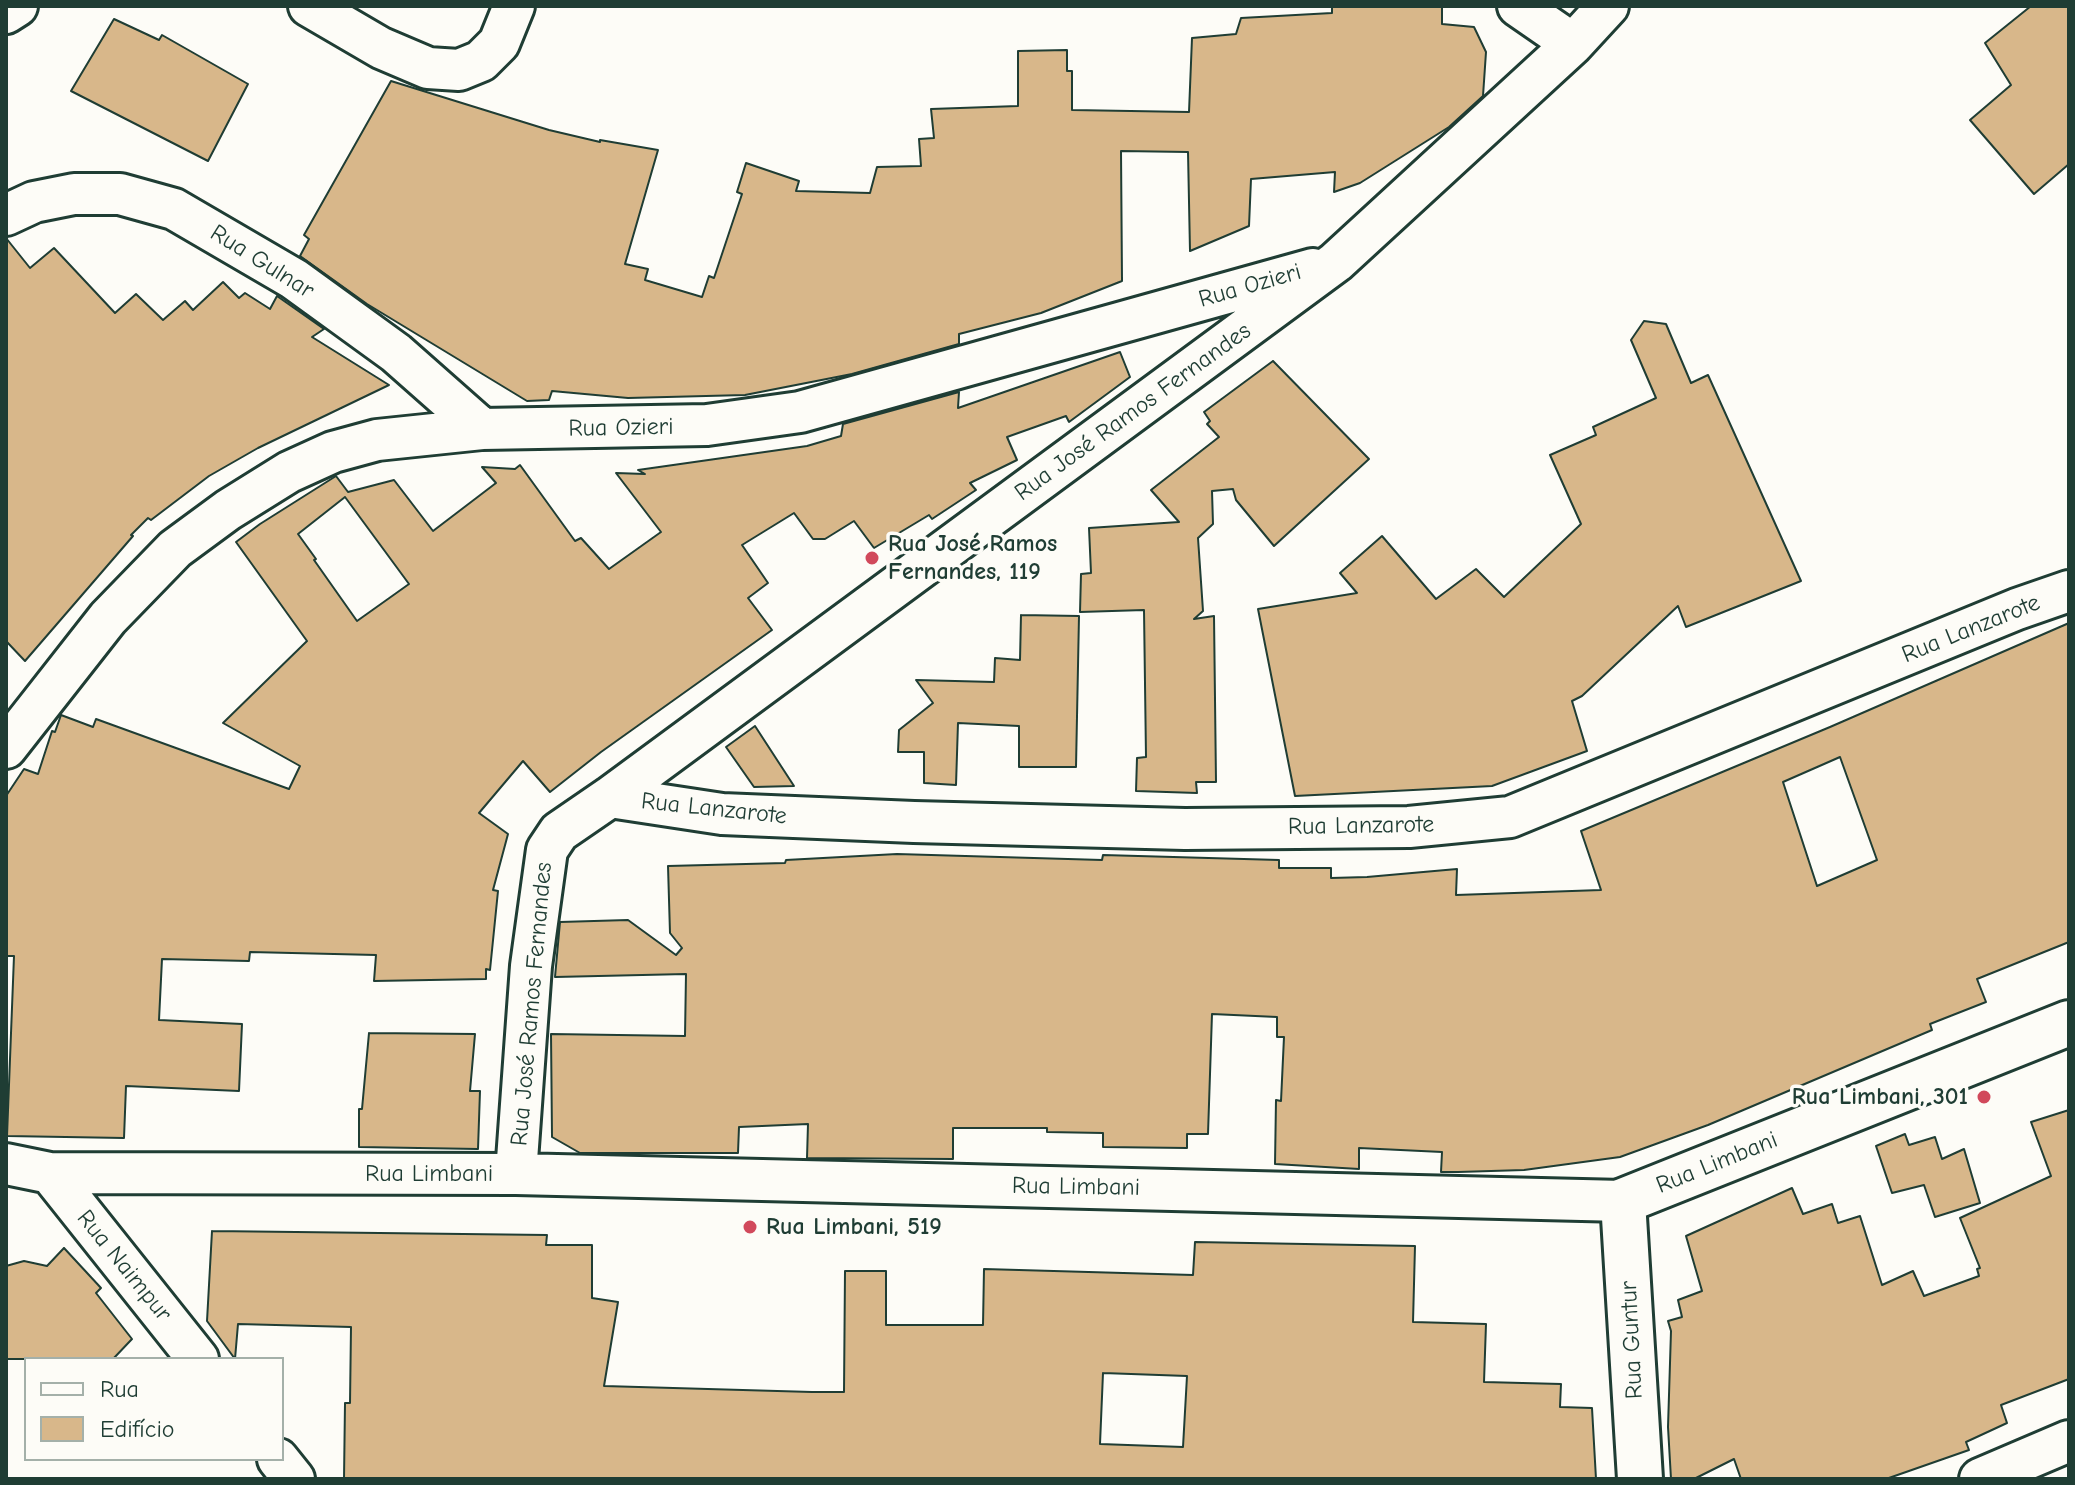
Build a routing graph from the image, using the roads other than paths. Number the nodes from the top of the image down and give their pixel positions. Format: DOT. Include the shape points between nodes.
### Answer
graph roads {
  1 [pos="17,6"];
  2 [pos="309,6"];
  3 [pos="514,6"];
  4 [pos="1518,6"];
  5 [pos="1608,6"];
  6 [pos="6,13"];
  7 [pos="1573,44"];
  8 [pos="6,215"];
  9 [pos="1336,262"];
  10 [pos="482,429"];
  11 [pos="2069,591"];
  12 [pos="6,748"];
  13 [pos="610,797"];
  14 [pos="2069,1023"];
  15 [pos="6,1164"];
  16 [pos="50,1173"];
  17 [pos="516,1174"];
  18 [pos="1623,1201"];
  19 [pos="196,1357"];
  20 [pos="2069,1441"];
  21 [pos="280,1461"];
  22 [pos="294,1479"];
  23 [pos="1640,1479"];
  24 [pos="1980,1479"];
  1 -- 6 [label="street"];
  2 -- 3 [label="street" via="381,48 428,68 459,70 481,61 499,43"];
  4 -- 7 [label="street"];
  5 -- 7 [label="street, Rua José Ramos Fernandes"];
  7 -- 9 [label="street, Rua José Ramos Fernandes"];
  8 -- 10 [label="street, Rua Gulnar" via="34,202 74,194 120,194 174,209 294,279 396,353"];
  9 -- 10 [label="street, Rua Ozieri" via="800,412 678,427"];
  9 -- 13 [label="street, Rua José Ramos Fernandes"];
  10 -- 12 [label="street, Rua Ozieri" via="377,440 333,452 228,510 175,549 108,618"];
  11 -- 13 [label="street, Rua Lanzarote" via="1510,817 1409,827 1185,829 722,814"];
  13 -- 17 [label="street, Rua José Ramos Fernandes" via="559,832 547,850 531,966"];
  14 -- 18 [label="main road, Rua Limbani"];
  15 -- 16 [label="street"];
  16 -- 17 [label="street, Rua Limbani"];
  16 -- 19 [label="street, Rua Naimpur"];
  17 -- 18 [label="street, Rua Limbani"];
  18 -- 23 [label="main road, Rua Guntur"];
  20 -- 24 [label="street"];
  21 -- 22 [label="street"];
}
